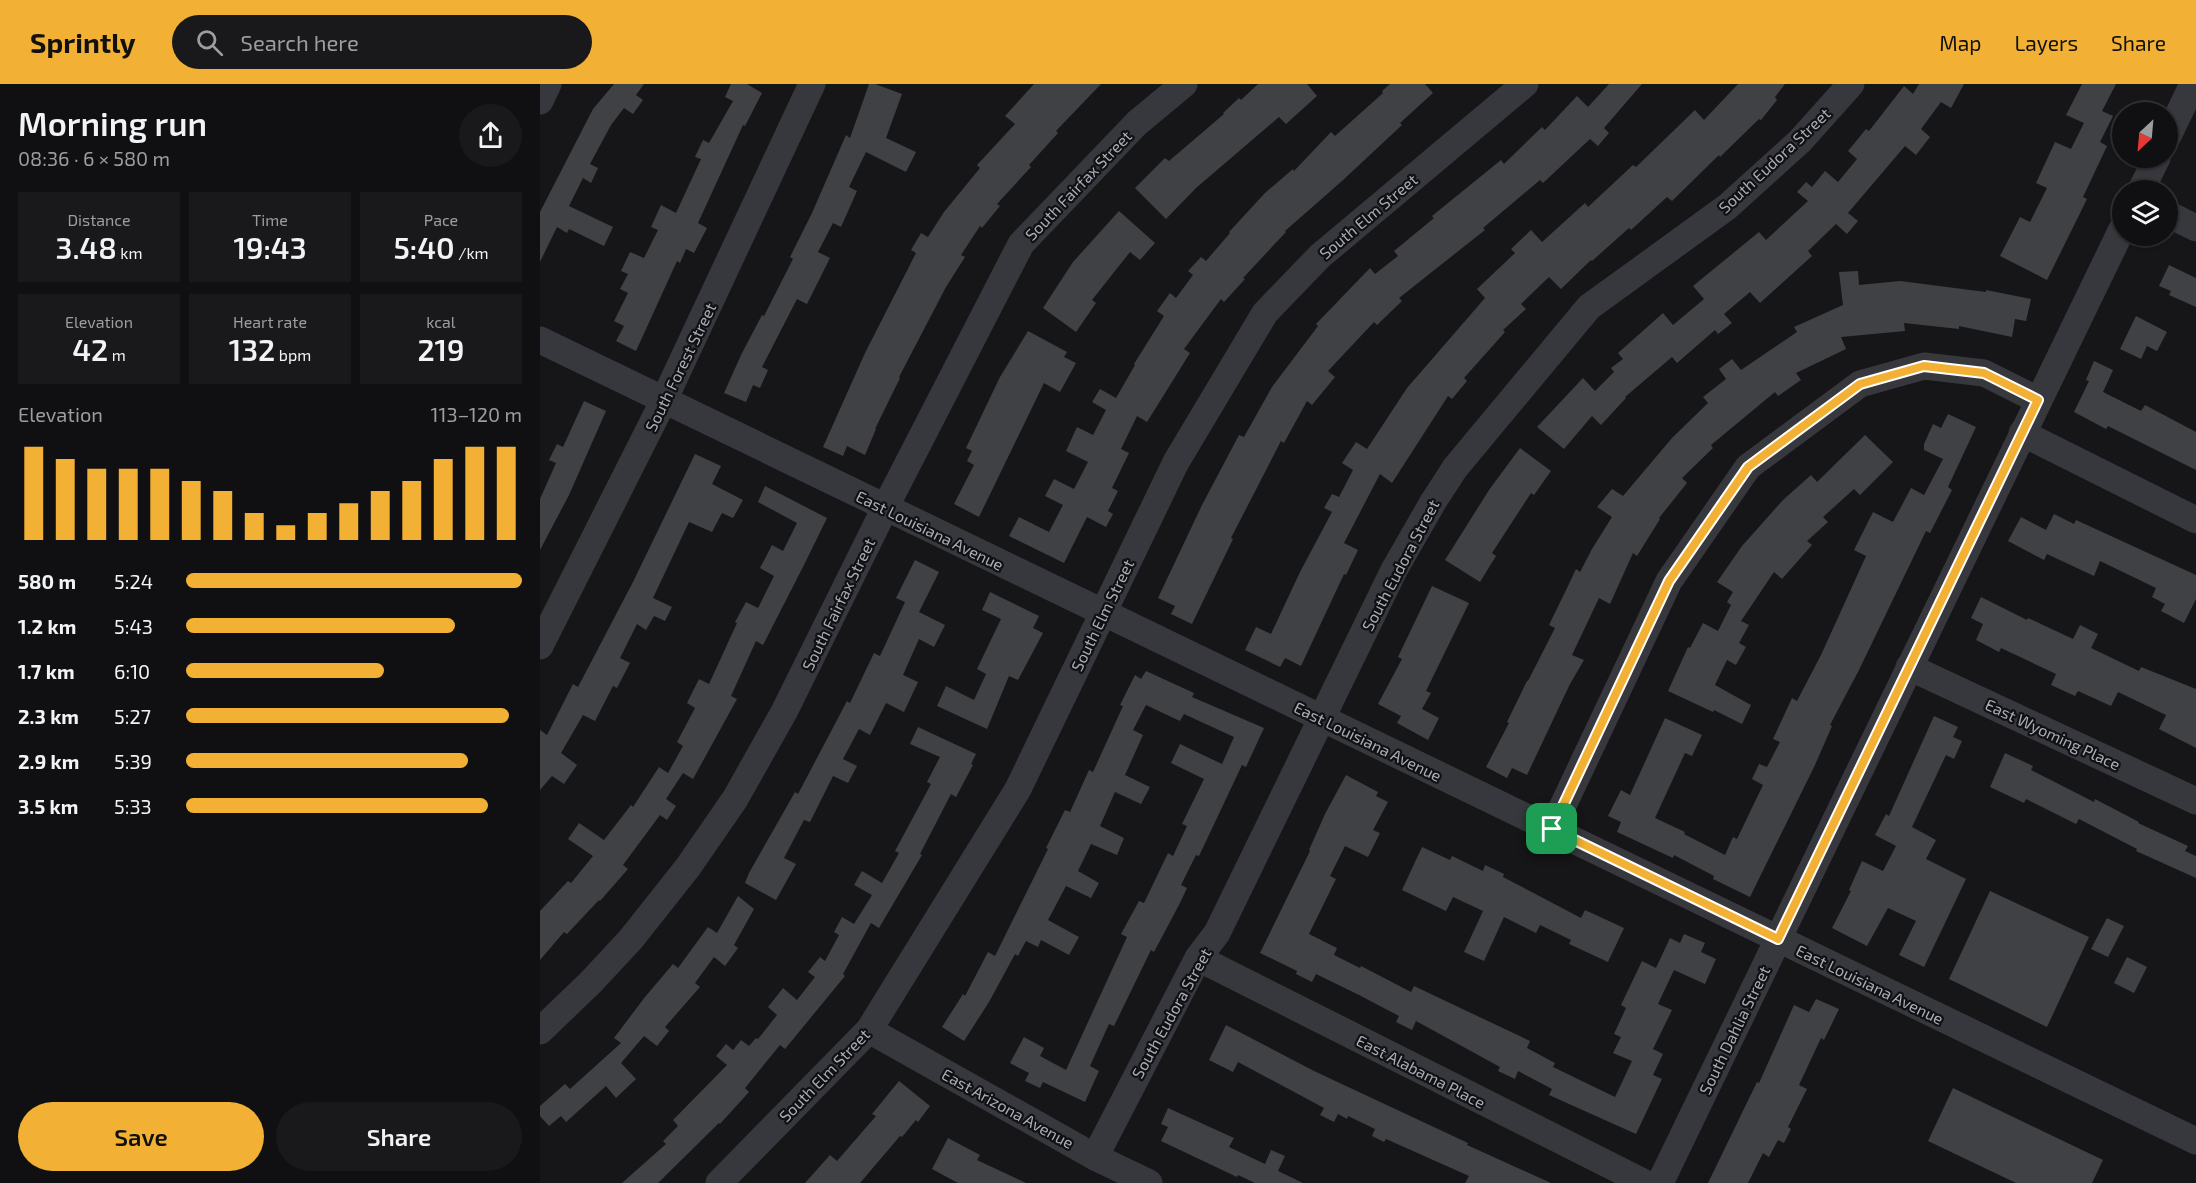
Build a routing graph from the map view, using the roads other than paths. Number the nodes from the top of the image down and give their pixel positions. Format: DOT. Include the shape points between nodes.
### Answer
graph roads {
  1 [pos="548,84"];
  2 [pos="812,84"];
  3 [pos="1184,84"];
  4 [pos="1525,84"];
  5 [pos="1851,84"];
  6 [pos="2193,84"];
  7 [pos="540,100"];
  8 [pos="2178,115"];
  9 [pos="2178,219"];
  10 [pos="2196,228"];
  11 [pos="2114,246"];
  12 [pos="540,340"];
  13 [pos="664,400"];
  14 [pos="2038,400"];
  15 [pos="2022,433"];
  16 [pos="885,508"];
  17 [pos="2196,520"];
  18 [pos="1103,613"];
  19 [pos="540,646"];
  20 [pos="1909,667"];
  21 [pos="1321,719"];
  22 [pos="2196,801"];
  23 [pos="1552,829"];
  24 [pos="1778,939"];
  25 [pos="1198,958"];
  26 [pos="869,1030"];
  27 [pos="540,1031"];
  28 [pos="2196,1141"];
  29 [pos="1095,1157"];
  30 [pos="718,1183"];
  31 [pos="1149,1183"];
  32 [pos="1645,1183"];
  33 [pos="1660,1183"];
  1 -- 7 [label="street"];
  2 -- 13 [label="street, South Forest Street"];
  3 -- 16 [label="street, South Fairfax Street" via="1137,123 1021,244"];
  4 -- 18 [label="street, South Elm Street" via="1320,256 1265,313 1176,462"];
  5 -- 21 [label="street, South Eudora Street" via="1800,141 1727,207 1589,307 1455,468 1394,570"];
  6 -- 8 [label="street"];
  9 -- 10 [label="street"];
  11 -- 14 [label="street, South Dahlia Street"];
  12 -- 13 [label="street, East Louisiana Avenue"];
  13 -- 16 [label="street, East Louisiana Avenue"];
  13 -- 19 [label="street, South Forest Street"];
  14 -- 15 [label="street, South Dahlia Street"];
  14 -- 23 [label="street" via="1984,373 1924,366 1860,384 1748,467 1669,581"];
  15 -- 17 [label="street"];
  15 -- 20 [label="street, South Dahlia Street"];
  16 -- 18 [label="street, East Louisiana Avenue"];
  16 -- 27 [label="street, South Fairfax Street" via="784,712 714,832 631,939"];
  18 -- 21 [label="street, East Louisiana Avenue"];
  18 -- 26 [label="street, South Elm Street" via="1018,789"];
  20 -- 22 [label="street, East Wyoming Place"];
  20 -- 24 [label="street, South Dahlia Street"];
  21 -- 23 [label="street, East Louisiana Avenue"];
  21 -- 25 [label="street, South Eudora Street" via="1217,933"];
  23 -- 24 [label="street, East Louisiana Avenue"];
  24 -- 28 [label="street, East Louisiana Avenue"];
  24 -- 33 [label="street, South Dahlia Street"];
  25 -- 29 [label="street, South Eudora Street"];
  25 -- 32 [label="street, East Alabama Place"];
  26 -- 29 [label="street, East Arizona Avenue"];
  26 -- 30 [label="street, South Elm Street"];
  29 -- 31 [label="street, East Arizona Avenue"];
}
